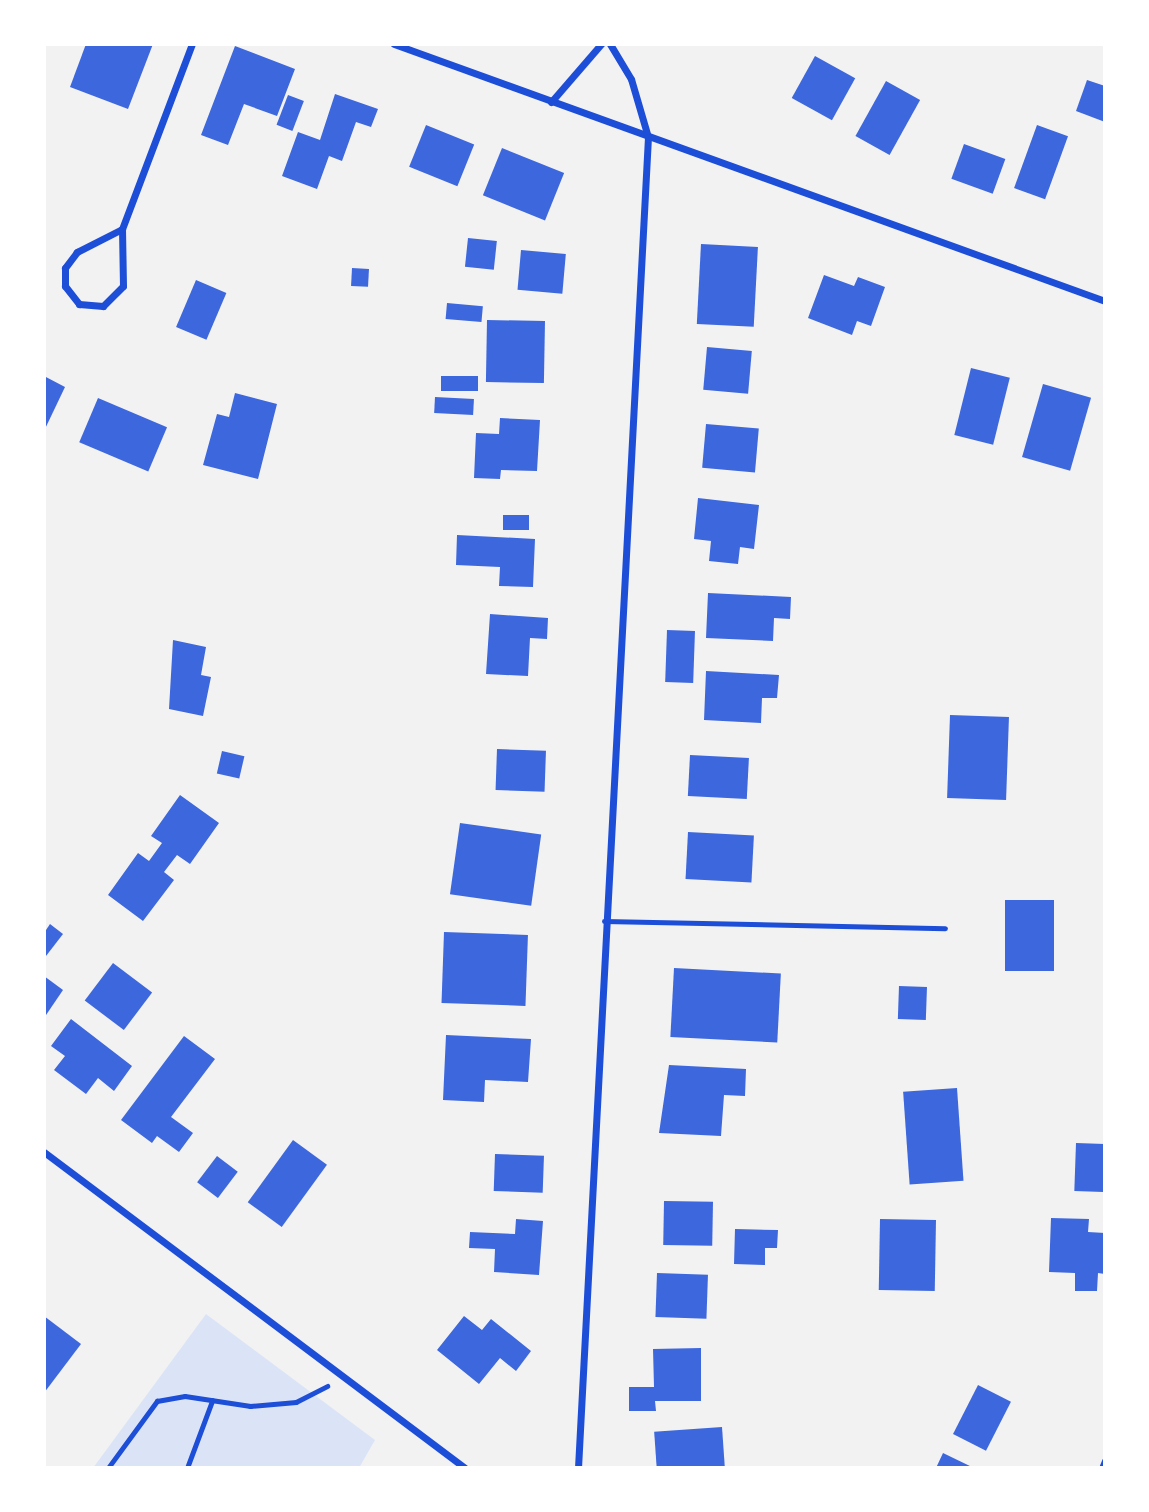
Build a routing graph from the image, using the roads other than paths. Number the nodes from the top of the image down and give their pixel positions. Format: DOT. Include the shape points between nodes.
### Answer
graph roads {
  1 [pos="192,44"];
  2 [pos="394,44"];
  3 [pos="601,44"];
  4 [pos="610,44"];
  5 [pos="551,102"];
  6 [pos="648,137"];
  7 [pos="122,229"];
  8 [pos="1105,301"];
  9 [pos="604,921"];
  10 [pos="945,928"];
  11 [pos="44,1152"];
  12 [pos="1105,1461"];
  13 [pos="466,1468"];
  14 [pos="578,1468"];
  15 [pos="1102,1468"];
  1 -- 7 [label="street"];
  2 -- 5 [label="street"];
  3 -- 5 [label="street"];
  4 -- 6 [label="street" via="631,79"];
  5 -- 6 [label="street"];
  6 -- 8 [label="street"];
  6 -- 9 [label="street"];
  7 -- 7 [label="street" via="70,259 65,286 79,304 103,306 118,295"];
  9 -- 10 [label="lane"];
  9 -- 14 [label="street"];
  11 -- 13 [label="street"];
  12 -- 15 [label="street"];
}
